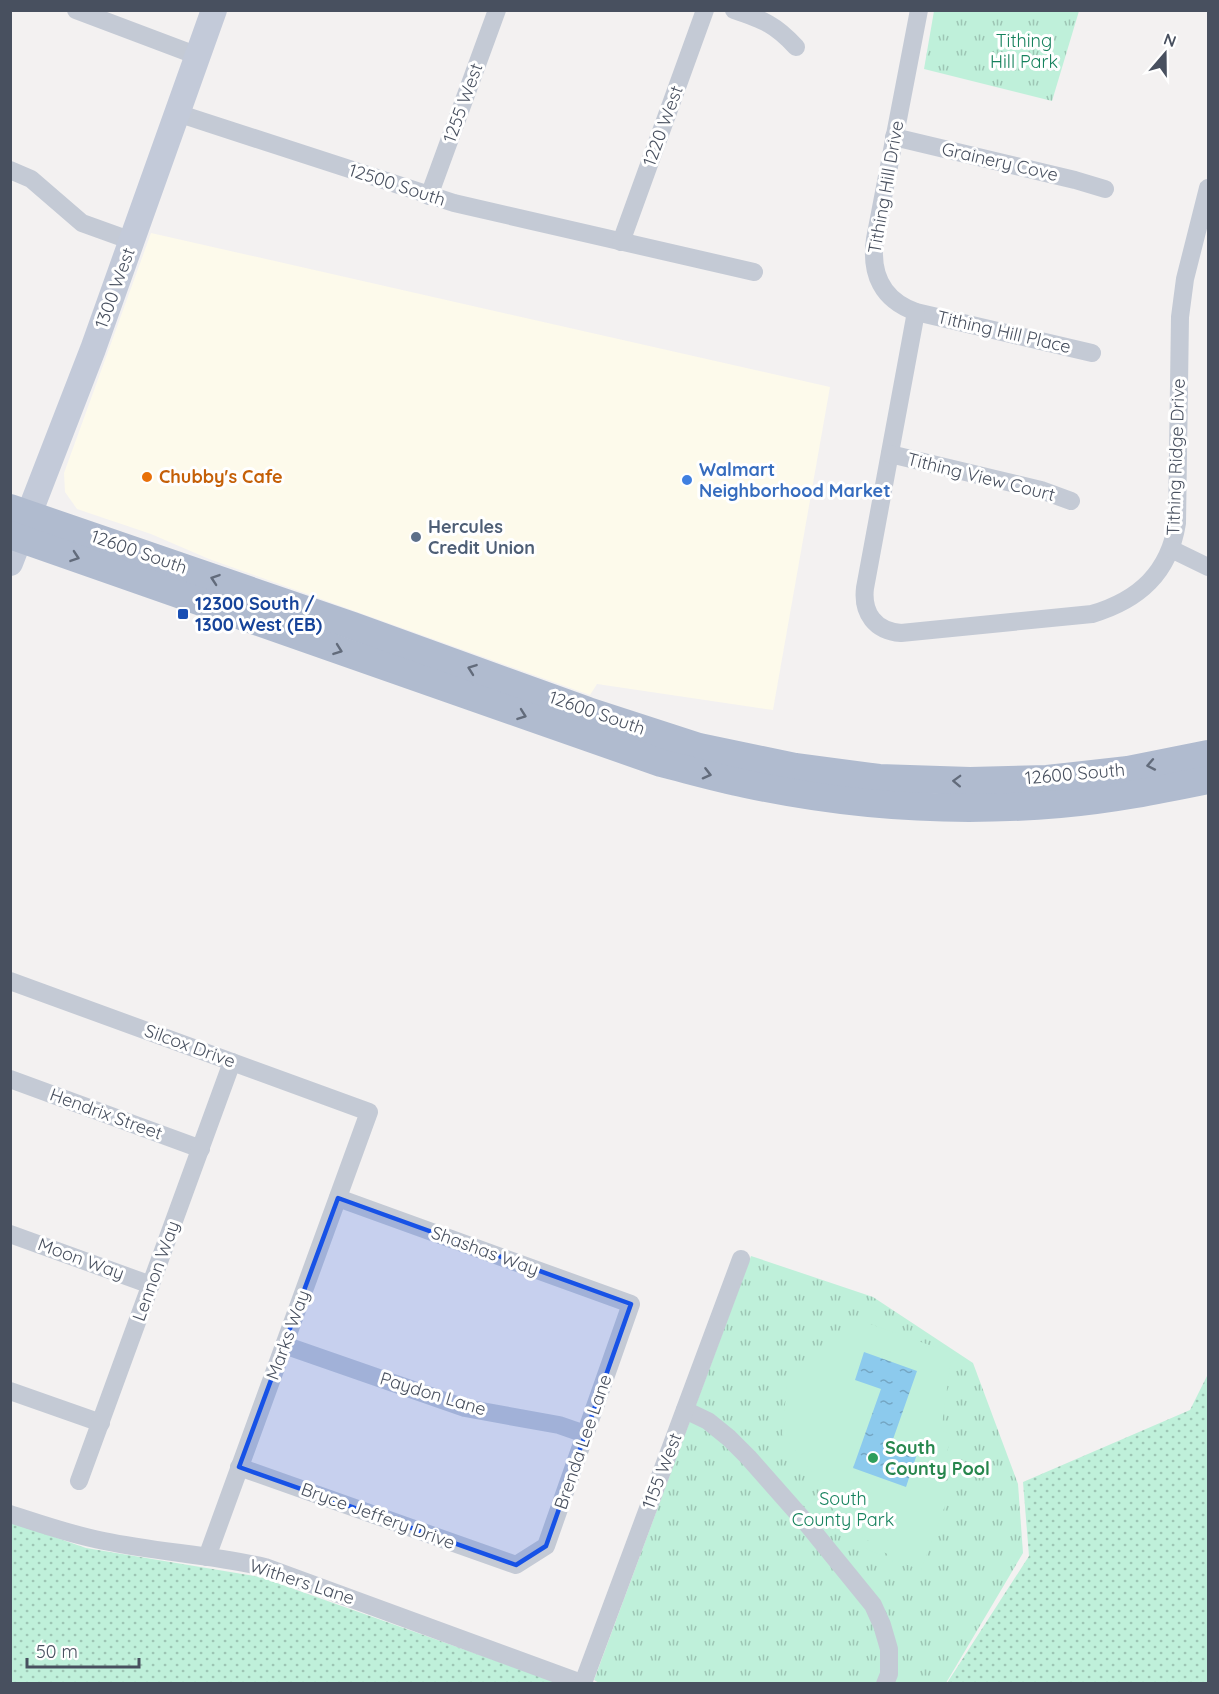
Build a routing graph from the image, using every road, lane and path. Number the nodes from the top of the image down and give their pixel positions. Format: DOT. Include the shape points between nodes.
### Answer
graph roads {
  1 [pos="76,10"];
  2 [pos="214,10"];
  3 [pos="496,10"];
  4 [pos="705,10"];
  5 [pos="734,10"];
  6 [pos="919,10"];
  7 [pos="796,47"];
  8 [pos="198,56"];
  9 [pos="177,113"];
  10 [pos="894,137"];
  11 [pos="10,170"];
  12 [pos="1209,188"];
  13 [pos="1104,189"];
  14 [pos="429,196"];
  15 [pos="132,241"];
  16 [pos="621,242"];
  17 [pos="754,272"];
  18 [pos="916,312"];
  19 [pos="1092,353"];
  20 [pos="890,454"];
  21 [pos="1071,501"];
  22 [pos="16,532"];
  23 [pos="1171,549"];
  24 [pos="1209,567"];
  25 [pos="1209,754"];
  26 [pos="1209,780"];
  27 [pos="10,981"];
  28 [pos="232,1062"];
  29 [pos="10,1079"];
  30 [pos="369,1112"];
  31 [pos="201,1149"];
  32 [pos="338,1198"];
  33 [pos="10,1234"];
  34 [pos="741,1259"];
  35 [pos="151,1285"];
  36 [pos="631,1304"];
  37 [pos="284,1345"];
  38 [pos="10,1391"];
  39 [pos="685,1410"];
  40 [pos="100,1424"];
  41 [pos="585,1434"];
  42 [pos="239,1467"];
  43 [pos="80,1481"];
  44 [pos="10,1514"];
  45 [pos="207,1557"];
  46 [pos="516,1565"];
  47 [pos="583,1683"];
  48 [pos="885,1683"];
  1 -- 8 [label="street"];
  2 -- 8 [label="street, 1300 West"];
  3 -- 14 [label="street, 1255 West"];
  4 -- 16 [label="street, 1220 West"];
  5 -- 7 [label="street" via="781,30"];
  6 -- 10 [label="street, Tithing Hill Drive"];
  8 -- 9 [label="street, 1300 West"];
  9 -- 14 [label="street, 12500 South"];
  9 -- 15 [label="street, 1300 West"];
  10 -- 13 [label="street, Grainery Cove"];
  10 -- 18 [label="street, Tithing Hill Drive" via="873,259 884,290 903,307"];
  11 -- 15 [label="street" via="31,179 82,223"];
  12 -- 23 [label="street, Tithing Ridge Drive" via="1185,279 1180,317 1176,523"];
  14 -- 16 [label="street, 12500 South"];
  15 -- 22 [label="street, 1300 West" via="89,359"];
  16 -- 17 [label="street, 12500 South"];
  18 -- 19 [label="street, Tithing Hill Place"];
  18 -- 20 [label="street"];
  20 -- 21 [label="street, Tithing View Court" via="1041,490"];
  20 -- 23 [label="street, Tithing Ridge Drive" via="864,598 865,608 876,625 892,632 1092,614 1136,594 1155,577"];
  25 -- 22 [label="main road, 12600 South, one-way" via="1128,770 1047,779 879,778 795,767 699,747 352,626"];
  22 -- 26 [label="main road, 12600 South, one-way" via="639,755 746,784 873,803 966,807 1059,804 1138,795"];
  23 -- 24 [label="street"];
  27 -- 28 [label="street, Silcox Drive"];
  28 -- 30 [label="street, Silcox Drive"];
  28 -- 31 [label="street, Lennon Way"];
  29 -- 31 [label="street, Hendrix Street"];
  30 -- 32 [label="street, Marks Way"];
  31 -- 35 [label="street, Lennon Way"];
  32 -- 36 [label="street, Shashas Way"];
  32 -- 37 [label="street, Marks Way"];
  33 -- 35 [label="street, Moon Way"];
  34 -- 39 [label="street, 1155 West"];
  35 -- 40 [label="street, Lennon Way"];
  36 -- 41 [label="street, Brenda Lee Lane"];
  37 -- 41 [label="street, Paydon Lane" via="465,1408 559,1425"];
  37 -- 42 [label="street, Marks Way"];
  38 -- 40 [label="street"];
  39 -- 47 [label="street, 1155 West"];
  39 -- 48 [label="street" via="708,1421 748,1457 873,1605 889,1648"];
  40 -- 43 [label="street, Lennon Way"];
  41 -- 46 [label="street, Brenda Lee Lane" via="546,1546"];
  42 -- 45 [label="street, Marks Way"];
  42 -- 46 [label="street, Bryce Jeffery Drive"];
  44 -- 45 [label="street, Withers Lane" via="104,1541"];
  45 -- 47 [label="street, Withers Lane" via="265,1567"];
}
